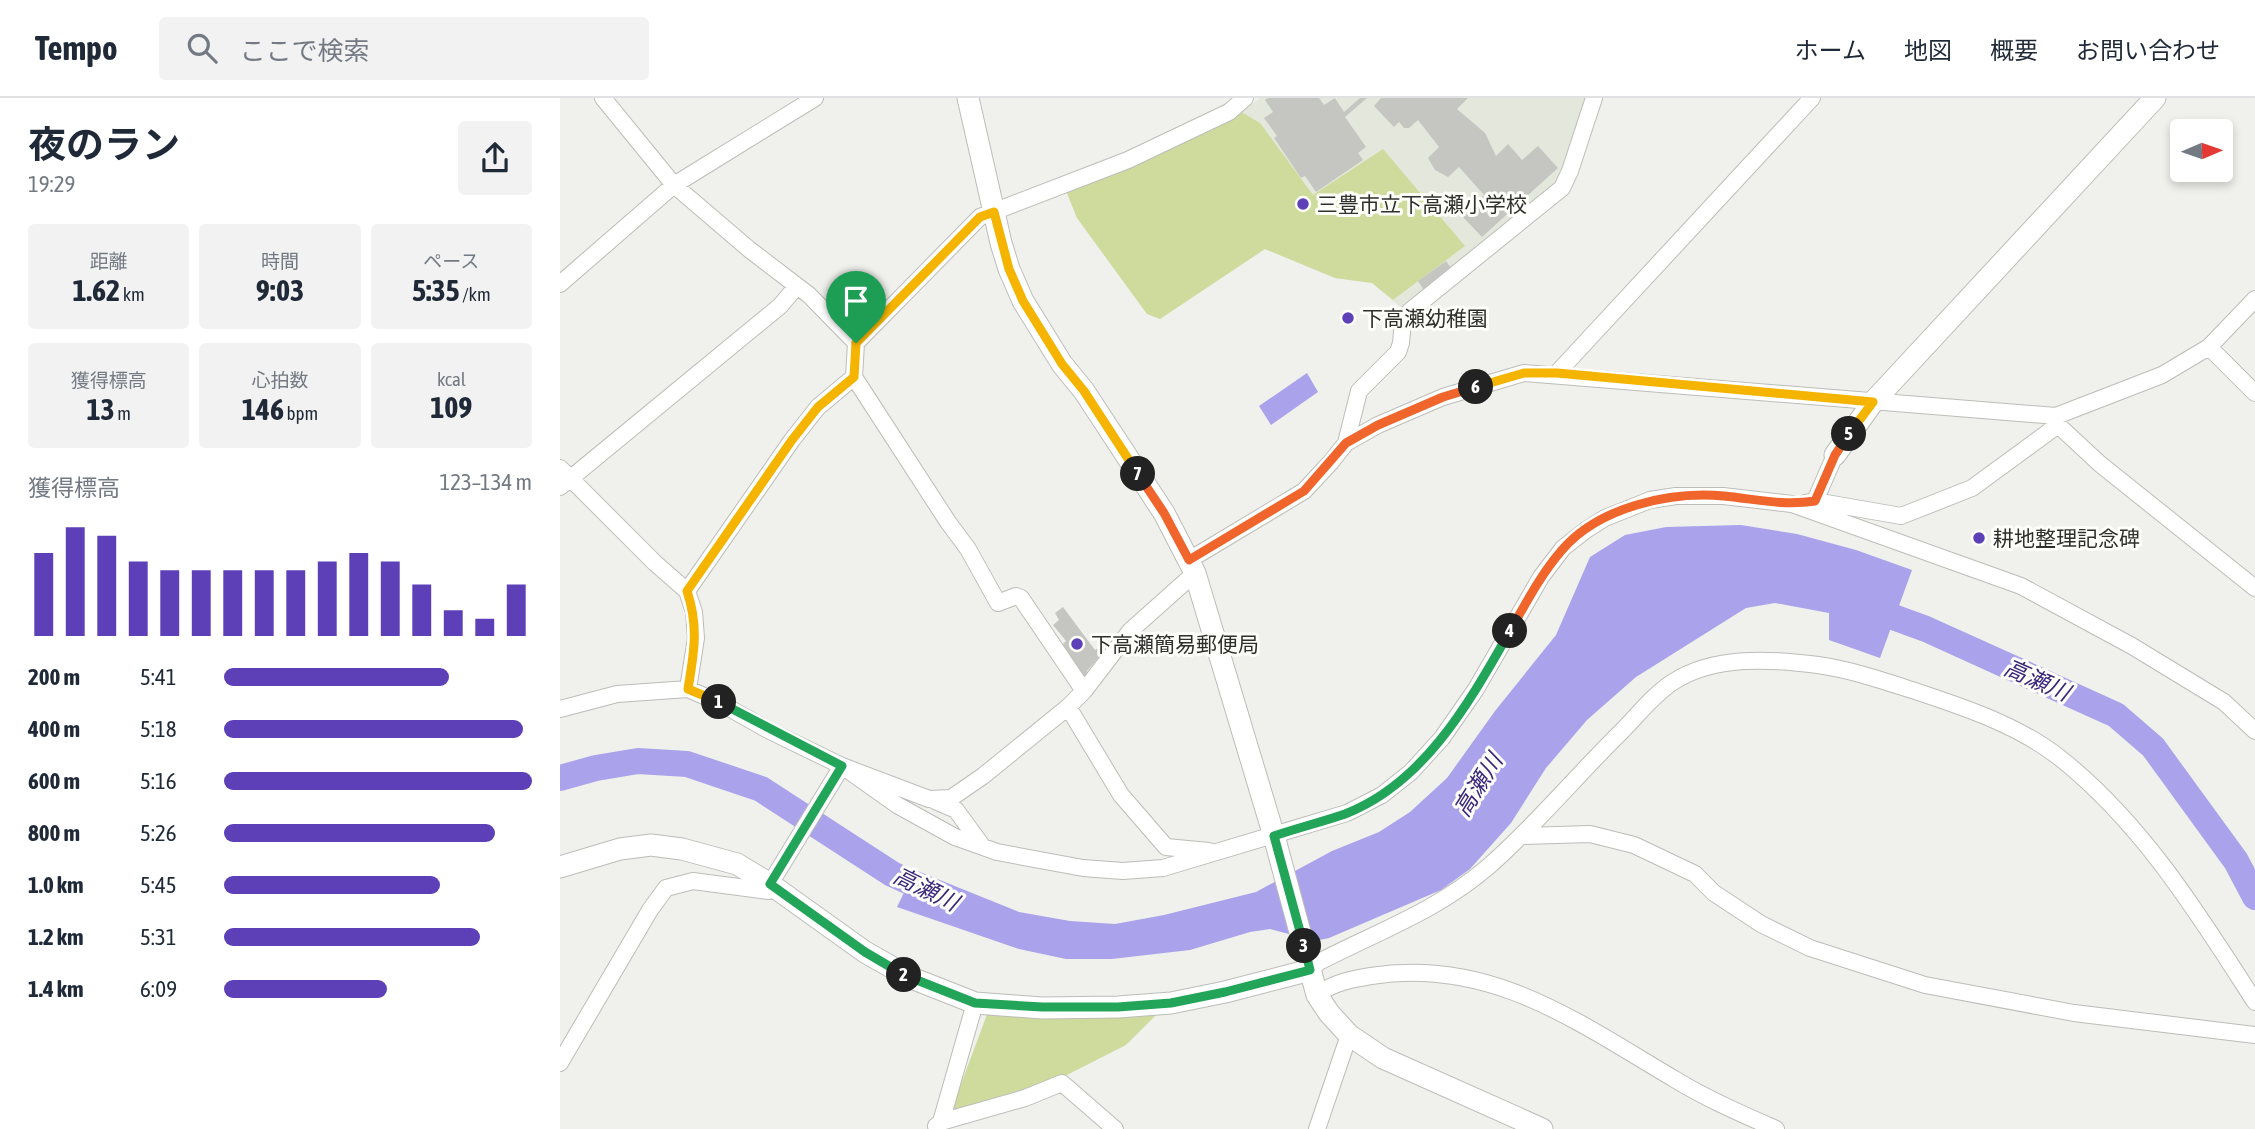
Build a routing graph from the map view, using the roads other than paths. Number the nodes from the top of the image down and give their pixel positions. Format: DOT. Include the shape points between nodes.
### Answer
graph roads {
  1 [pos="603,98"];
  2 [pos="815,98"];
  3 [pos="968,98"];
  4 [pos="1245,98"];
  5 [pos="1594,98"];
  6 [pos="1812,98"];
  7 [pos="2151,99"];
  8 [pos="674,186"];
  9 [pos="994,212"];
  10 [pos="560,284"];
  11 [pos="797,286"];
  12 [pos="2255,299"];
  13 [pos="856,343"];
  14 [pos="2208,347"];
  15 [pos="1557,373"];
  16 [pos="854,377"];
  17 [pos="2255,393"];
  18 [pos="1873,402"];
  19 [pos="2057,420"];
  20 [pos="1346,443"];
  21 [pos="1835,455"];
  22 [pos="563,478"];
  23 [pos="1815,501"];
  24 [pos="1792,505"];
  25 [pos="1192,566"];
  26 [pos="2255,588"];
  27 [pos="687,591"];
  28 [pos="688,689"];
  29 [pos="1084,691"];
  30 [pos="1068,707"];
  31 [pos="560,709"];
  32 [pos="2255,731"];
  33 [pos="842,766"];
  34 [pos="929,799"];
  35 [pos="1274,836"];
  36 [pos="1521,836"];
  37 [pos="983,847"];
  38 [pos="1219,853"];
  39 [pos="560,866"];
  40 [pos="770,884"];
  41 [pos="1310,970"];
  42 [pos="1317,995"];
  43 [pos="2255,1002"];
  44 [pos="975,1003"];
  45 [pos="1349,1035"];
  46 [pos="2255,1035"];
  47 [pos="560,1063"];
  48 [pos="937,1125"];
  49 [pos="1115,1129"];
  50 [pos="1317,1129"];
  51 [pos="1542,1129"];
  52 [pos="1776,1129"];
  1 -- 8 [label="street"];
  2 -- 8 [label="street"];
  3 -- 9 [label="main road"];
  4 -- 9 [label="street" via="1228,112 1128,160"];
  5 -- 20 [label="street" via="1562,188 1410,311 1403,321 1398,352 1359,391"];
  6 -- 15 [label="street"];
  7 -- 18 [label="main road"];
  8 -- 10 [label="street"];
  8 -- 11 [label="street"];
  9 -- 13 [label="street" via="980,217"];
  9 -- 25 [label="main road" via="1009,269 1028,310 1164,513"];
  11 -- 13 [label="street"];
  11 -- 22 [label="street" via="780,306"];
  12 -- 14 [label="street"];
  13 -- 16 [label="street"];
  14 -- 17 [label="street"];
  14 -- 19 [label="street" via="2162,375"];
  15 -- 18 [label="street"];
  15 -- 20 [label="street" via="1524,373 1443,397"];
  16 -- 27 [label="street" via="818,407 792,440"];
  16 -- 29 [label="street" via="968,549 998,603 1021,598"];
  18 -- 19 [label="street"];
  18 -- 21 [label="main road"];
  19 -- 23 [label="street" via="1972,488 1901,516"];
  19 -- 26 [label="street" via="2100,464"];
  20 -- 25 [label="street" via="1304,491"];
  21 -- 23 [label="street"];
  22 -- 27 [label="street"];
  23 -- 24 [label="street"];
  24 -- 32 [label="street" via="2021,586 2224,702"];
  24 -- 35 [label="street" via="1723,496 1676,496 1630,507 1586,530 1563,548 1541,577 1476,689 1411,772 1347,813"];
  25 -- 29 [label="street" via="1130,631"];
  25 -- 35 [label="main road"];
  27 -- 28 [label="street" via="696,638"];
  28 -- 31 [label="street" via="617,694"];
  28 -- 33 [label="street"];
  29 -- 30 [label="street"];
  30 -- 34 [label="street" via="951,799"];
  30 -- 38 [label="street" via="1121,795 1166,846"];
  33 -- 34 [label="street"];
  33 -- 37 [label="street" via="925,822"];
  33 -- 40 [label="street"];
  34 -- 37 [label="street" via="956,810"];
  35 -- 38 [label="street"];
  35 -- 41 [label="main road"];
  36 -- 41 [label="street" via="1461,890 1429,910 1319,961"];
  36 -- 43 [label="street" via="1674,681 1726,663 1783,661 1833,667 1980,713 2059,757 2146,844 2200,916"];
  36 -- 46 [label="street" via="1590,834 1634,845 1695,874 1714,893 1785,936 1925,985 2074,1013"];
  37 -- 38 [label="street" via="1083,868 1123,871 1163,868"];
  39 -- 40 [label="main road" via="651,845 737,864"];
  40 -- 44 [label="main road" via="865,952"];
  40 -- 47 [label="street" via="769,891 693,881 666,888"];
  41 -- 42 [label="main road"];
  41 -- 44 [label="main road" via="1171,1003 1118,1007"];
  42 -- 45 [label="main road"];
  42 -- 52 [label="street" via="1327,987 1361,977 1392,973 1439,973 1497,986 1552,1009 1677,1081"];
  44 -- 48 [label="street"];
  45 -- 50 [label="street"];
  45 -- 51 [label="main road" via="1383,1058"];
  48 -- 49 [label="street" via="1062,1083"];
}
